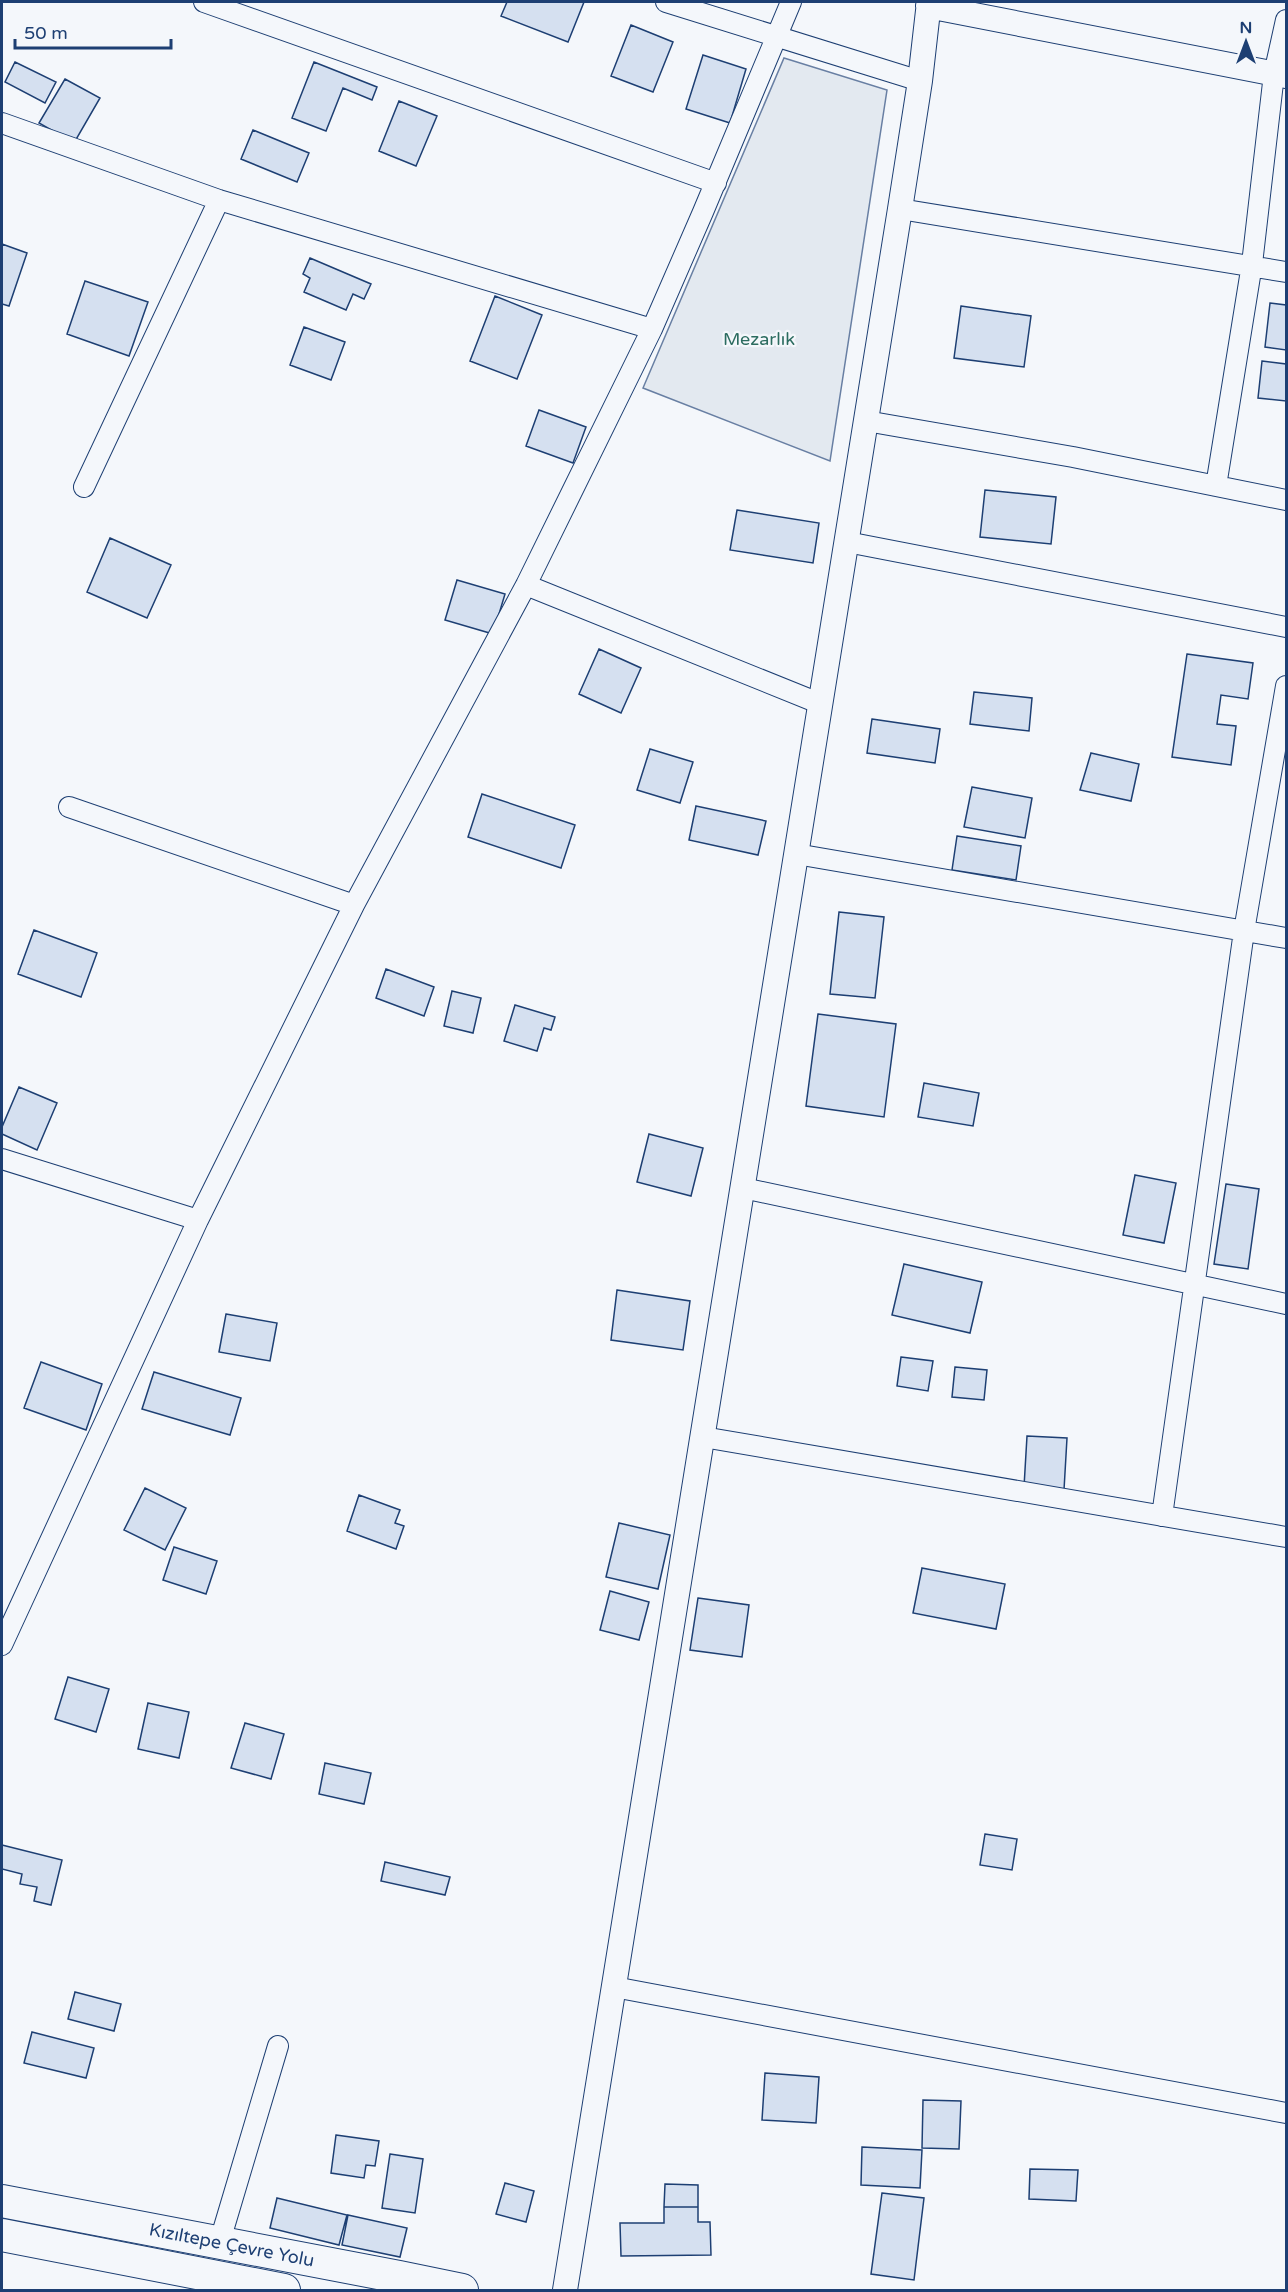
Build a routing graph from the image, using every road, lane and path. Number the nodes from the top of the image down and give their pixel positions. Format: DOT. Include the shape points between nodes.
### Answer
graph roads {
  1 [pos="204,2"];
  2 [pos="666,2"];
  3 [pos="791,2"];
  4 [pos="929,4"];
  5 [pos="1287,20"];
  6 [pos="776,37"];
  7 [pos="1280,75"];
  8 [pos="920,81"];
  9 [pos="2,123"];
  10 [pos="716,183"];
  11 [pos="219,200"];
  12 [pos="900,209"];
  13 [pos="1251,264"];
  14 [pos="1287,272"];
  15 [pos="652,329"];
  16 [pos="866,421"];
  17 [pos="1216,486"];
  18 [pos="84,487"];
  19 [pos="1287,500"];
  20 [pos="847,542"];
  21 [pos="526,585"];
  22 [pos="1287,627"];
  23 [pos="1287,686"];
  24 [pos="821,704"];
  25 [pos="69,807"];
  26 [pos="796,854"];
  27 [pos="354,905"];
  28 [pos="1244,931"];
  29 [pos="1287,939"];
  30 [pos="2,1159"];
  31 [pos="743,1188"];
  32 [pos="198,1220"];
  33 [pos="1193,1284"];
  34 [pos="1287,1304"];
  35 [pos="703,1437"];
  36 [pos="1162,1516"];
  37 [pos="1287,1537"];
  38 [pos="2,1645"];
  39 [pos="614,1987"];
  40 [pos="278,2046"];
  41 [pos="1287,2113"];
  42 [pos="2,2201"];
  43 [pos="2,2235"];
  44 [pos="219,2244"];
  45 [pos="208,2283"];
  46 [pos="284,2290"];
  47 [pos="462,2290"];
  48 [pos="565,2290"];
  1 -- 10 [label="street"];
  2 -- 6 [label="street"];
  3 -- 6 [label="street"];
  4 -- 7 [label="street"];
  4 -- 8 [label="street"];
  5 -- 7 [label="street"];
  6 -- 8 [label="street"];
  6 -- 10 [label="street"];
  7 -- 13 [label="street"];
  8 -- 12 [label="street"];
  9 -- 11 [label="street"];
  10 -- 15 [label="street"];
  11 -- 15 [label="street"];
  11 -- 18 [label="street"];
  12 -- 13 [label="street"];
  12 -- 16 [label="street"];
  13 -- 14 [label="street"];
  13 -- 17 [label="street"];
  15 -- 21 [label="street"];
  16 -- 17 [label="street"];
  16 -- 20 [label="street"];
  17 -- 19 [label="street"];
  20 -- 22 [label="street"];
  20 -- 24 [label="street"];
  21 -- 24 [label="street"];
  21 -- 27 [label="street"];
  23 -- 28 [label="street"];
  24 -- 26 [label="street"];
  25 -- 27 [label="street"];
  26 -- 28 [label="street"];
  26 -- 31 [label="street"];
  27 -- 32 [label="street"];
  28 -- 29 [label="street"];
  28 -- 33 [label="street"];
  30 -- 32 [label="street"];
  31 -- 33 [label="street"];
  31 -- 35 [label="street"];
  32 -- 38 [label="street"];
  33 -- 34 [label="street"];
  33 -- 36 [label="street"];
  35 -- 36 [label="street"];
  35 -- 39 [label="street"];
  36 -- 37 [label="street"];
  39 -- 41 [label="street"];
  39 -- 48 [label="street"];
  40 -- 44 [label="street"];
  42 -- 44 [label="highway, Kızıltepe Çevre Yolu"];
  43 -- 45 [label="highway, Kızıltepe Çevre Yolu"];
  44 -- 47 [label="highway, Kızıltepe Çevre Yolu"];
  45 -- 46 [label="highway, Kızıltepe Çevre Yolu"];
}
